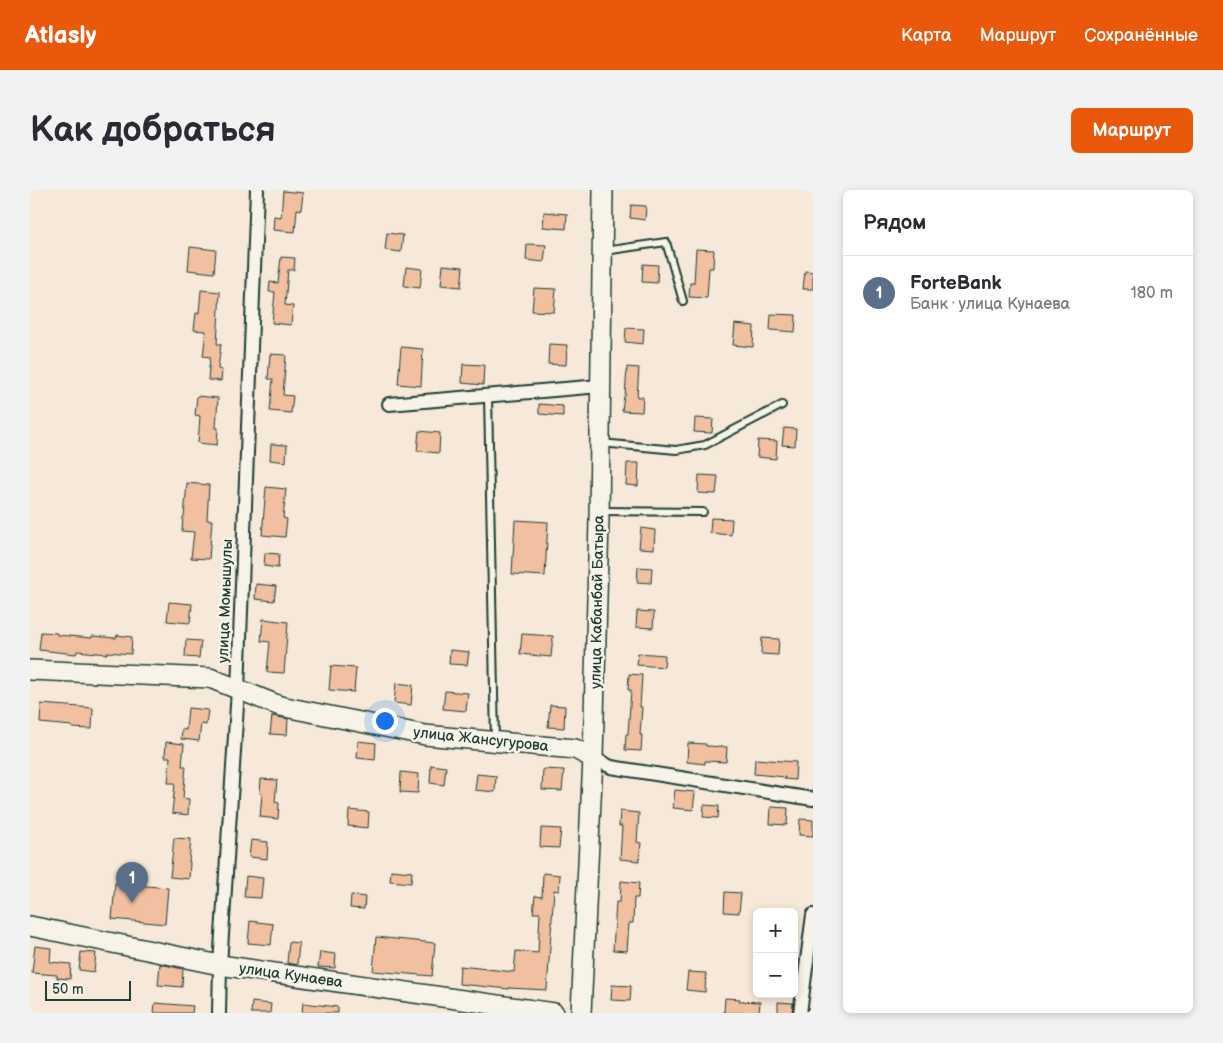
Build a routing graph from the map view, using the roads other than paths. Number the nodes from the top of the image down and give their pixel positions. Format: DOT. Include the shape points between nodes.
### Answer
graph roads {
  1 [pos="258,190"];
  2 [pos="603,190"];
  3 [pos="602,252"];
  4 [pos="683,301"];
  5 [pos="600,386"];
  6 [pos="488,396"];
  7 [pos="389,404"];
  8 [pos="782,405"];
  9 [pos="600,443"];
  10 [pos="599,511"];
  11 [pos="703,512"];
  12 [pos="30,670"];
  13 [pos="238,690"];
  14 [pos="495,742"];
  15 [pos="593,758"];
  16 [pos="813,800"];
  17 [pos="813,915"];
  18 [pos="30,926"];
  19 [pos="220,964"];
  20 [pos="219,1013"];
  21 [pos="554,1013"];
  22 [pos="581,1013"];
  23 [pos="800,1013"];
  1 -- 13 [label="street, улица Момышулы"];
  2 -- 3 [label="street, улица Кабанбай Батыра"];
  3 -- 4 [label="lane" via="666,242"];
  3 -- 5 [label="street, улица Кабанбай Батыра"];
  5 -- 6 [label="street"];
  5 -- 9 [label="street, улица Кабанбай Батыра"];
  6 -- 7 [label="street"];
  6 -- 14 [label="lane"];
  8 -- 9 [label="lane" via="705,445 676,450"];
  9 -- 10 [label="street, улица Кабанбай Батыра"];
  10 -- 11 [label="lane"];
  10 -- 15 [label="street, улица Кабанбай Батыра"];
  12 -- 13 [label="street, улица Жансугурова" via="210,678"];
  13 -- 14 [label="street, улица Жансугурова" via="280,706 425,735"];
  13 -- 19 [label="street, улица Момышулы"];
  14 -- 15 [label="street, улица Жансугурова" via="575,749"];
  15 -- 16 [label="street, улица Жансугурова" via="611,767"];
  15 -- 22 [label="street, улица Кабанбай Батыра"];
  17 -- 23 [label="street"];
  18 -- 19 [label="street, улица Кунаева"];
  19 -- 20 [label="street, улица Момышулы"];
  19 -- 21 [label="street, улица Кунаева"];
}
